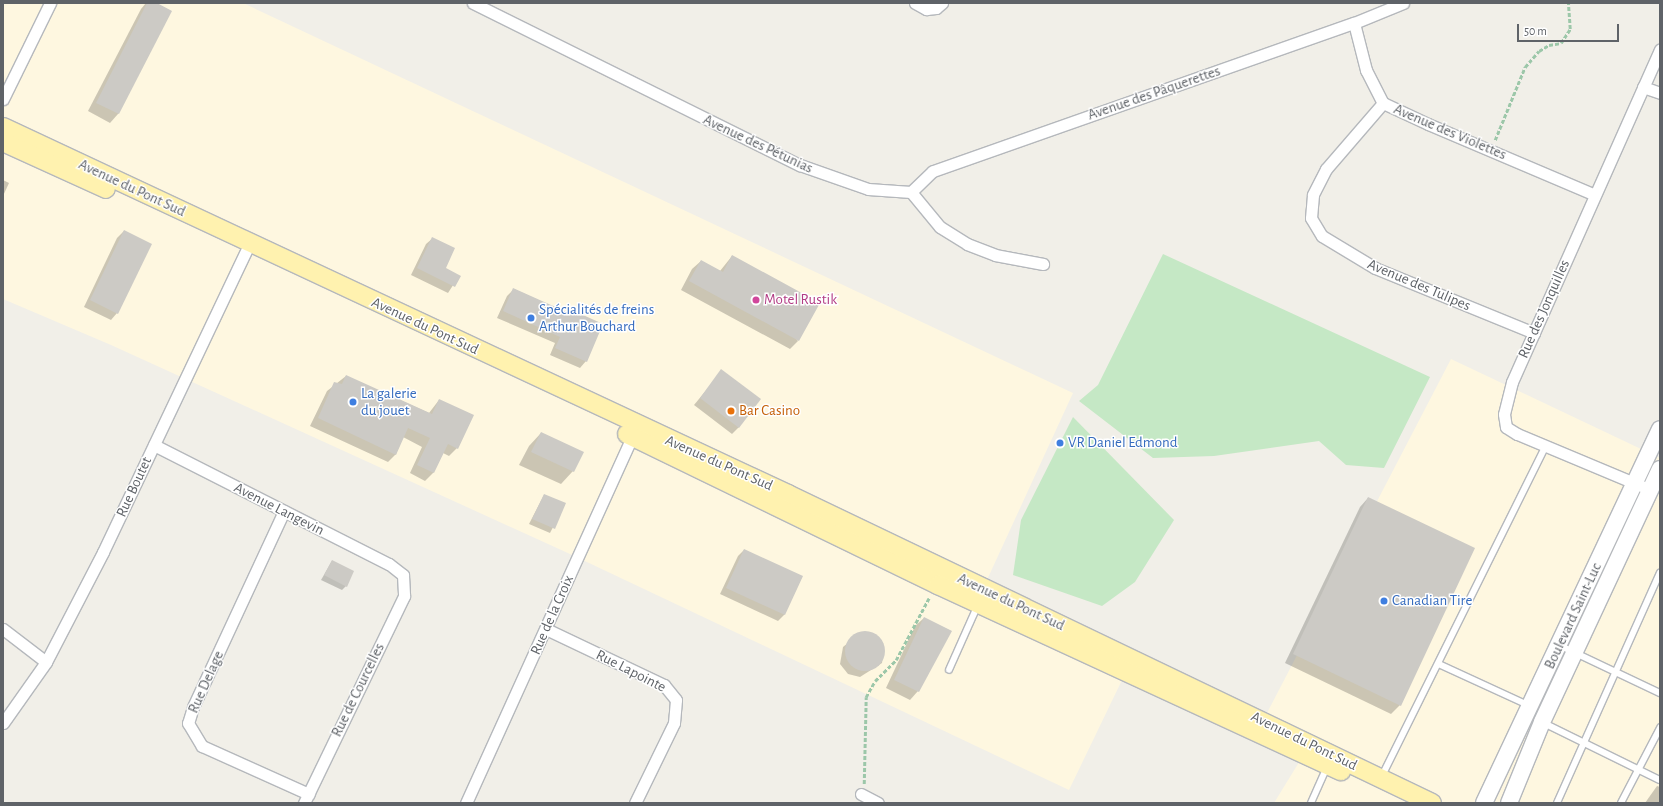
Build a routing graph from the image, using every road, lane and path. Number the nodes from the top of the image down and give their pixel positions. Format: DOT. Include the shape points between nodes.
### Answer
graph roads {
  1 [pos="50,3"];
  2 [pos="473,3"];
  3 [pos="915,3"];
  4 [pos="942,3"];
  5 [pos="1403,3"];
  6 [pos="1568,3"];
  7 [pos="1354,23"];
  8 [pos="1660,49"];
  9 [pos="1643,88"];
  10 [pos="1660,93"];
  11 [pos="3,98"];
  12 [pos="1384,103"];
  13 [pos="3,127"];
  14 [pos="3,142"];
  15 [pos="1491,150"];
  16 [pos="910,192"];
  17 [pos="1595,195"];
  18 [pos="247,248"];
  19 [pos="1043,264"];
  20 [pos="1534,333"];
  21 [pos="1660,429"];
  22 [pos="634,431"];
  23 [pos="154,446"];
  24 [pos="1546,447"];
  25 [pos="1660,469"];
  26 [pos="1635,485"];
  27 [pos="1655,491"];
  28 [pos="284,511"];
  29 [pos="1660,573"];
  30 [pos="403,575"];
  31 [pos="933,591"];
  32 [pos="979,603"];
  33 [pos="3,629"];
  34 [pos="546,629"];
  35 [pos="1559,645"];
  36 [pos="1575,652"];
  37 [pos="46,662"];
  38 [pos="1439,664"];
  39 [pos="949,670"];
  40 [pos="1616,672"];
  41 [pos="1660,693"];
  42 [pos="1530,706"];
  43 [pos="1542,722"];
  44 [pos="3,723"];
  45 [pos="1660,728"];
  46 [pos="1585,743"];
  47 [pos="1330,760"];
  48 [pos="1638,769"];
  49 [pos="1381,778"];
  50 [pos="1660,780"];
  51 [pos="863,795"];
  52 [pos="306,798"];
  53 [pos="466,803"];
  54 [pos="635,803"];
  55 [pos="878,803"];
  56 [pos="1311,803"];
  57 [pos="1408,803"];
  58 [pos="1432,803"];
  59 [pos="1484,803"];
  60 [pos="1508,803"];
  61 [pos="1557,803"];
  62 [pos="1621,803"];
  1 -- 11 [label="street"];
  2 -- 16 [label="street, Avenue des Pétunias" via="800,165 868,188"];
  3 -- 4 [label="street" via="926,9 936,8"];
  5 -- 7 [label="street, Avenue des Pâquerettes"];
  6 -- 15 [label="path" via="1570,29 1561,43 1549,45 1539,51 1525,67"];
  7 -- 12 [label="street, Avenue des Violettes" via="1366,70"];
  7 -- 16 [label="street, Avenue des Pâquerettes" via="933,171"];
  8 -- 9 [label="street, Rue des Jonquilles"];
  9 -- 10 [label="street"];
  9 -- 17 [label="street, Rue des Jonquilles"];
  12 -- 15 [label="street, Avenue des Violettes"];
  12 -- 20 [label="street, Avenue des Tulipes" via="1326,170 1313,195 1311,218 1322,236 1375,268"];
  13 -- 18 [label="main road, Avenue du Pont Sud"];
  14 -- 18 [label="main road, Avenue du Pont Sud"];
  15 -- 17 [label="street, Avenue des Violettes"];
  16 -- 19 [label="street" via="940,227 967,244 995,255"];
  17 -- 20 [label="street, Rue des Jonquilles"];
  18 -- 22 [label="main road, Avenue du Pont Sud"];
  18 -- 23 [label="street, Rue Boutet"];
  20 -- 24 [label="street, Rue des Jonquilles" via="1512,382 1504,414 1506,427"];
  21 -- 26 [label="street, Boulevard Saint-Luc"];
  22 -- 32 [label="main road, Avenue du Pont Sud"];
  22 -- 34 [label="street, Rue de la Croix"];
  22 -- 47 [label="main road, Avenue du Pont Sud" via="788,494 944,571 1134,658"];
  23 -- 28 [label="street, Avenue Langevin"];
  23 -- 37 [label="street, Rue Boutet"];
  24 -- 26 [label="street, Rue des Jonquilles"];
  24 -- 38 [label="lane"];
  25 -- 27 [label="street, Boulevard Saint-Luc"];
  26 -- 27 [label="street, Rue des Jonquilles"];
  26 -- 35 [label="street, Boulevard Saint-Luc"];
  27 -- 36 [label="street, Boulevard Saint-Luc"];
  28 -- 30 [label="street, Avenue Langevin" via="389,564"];
  28 -- 52 [label="street, Rue Delage" via="193,707 188,723 202,746"];
  29 -- 40 [label="lane"];
  30 -- 52 [label="street, Rue de Courcelles" via="404,596"];
  31 -- 51 [label="path" via="896,660 875,680 866,697"];
  32 -- 39 [label="lane"];
  32 -- 47 [label="main road, Avenue du Pont Sud"];
  33 -- 37 [label="street"];
  34 -- 53 [label="street, Rue de la Croix"];
  34 -- 54 [label="street, Rue Lapointe" via="664,685 676,700 674,723"];
  35 -- 36 [label="lane"];
  35 -- 42 [label="street, Boulevard Saint-Luc"];
  36 -- 40 [label="lane"];
  36 -- 43 [label="street, Boulevard Saint-Luc"];
  37 -- 44 [label="street, Rue Boutet"];
  38 -- 42 [label="lane"];
  38 -- 49 [label="lane"];
  40 -- 41 [label="lane"];
  40 -- 46 [label="lane"];
  42 -- 59 [label="street, Boulevard Saint-Luc"];
  43 -- 46 [label="lane"];
  43 -- 60 [label="street, Boulevard Saint-Luc"];
  45 -- 48 [label="lane"];
  46 -- 48 [label="lane"];
  46 -- 61 [label="lane"];
  47 -- 49 [label="main road, Avenue du Pont Sud"];
  47 -- 56 [label="lane"];
  47 -- 57 [label="main road, Avenue du Pont Sud"];
  48 -- 50 [label="lane"];
  48 -- 62 [label="lane"];
  49 -- 58 [label="main road, Avenue du Pont Sud"];
  51 -- 55 [label="street"];
}
